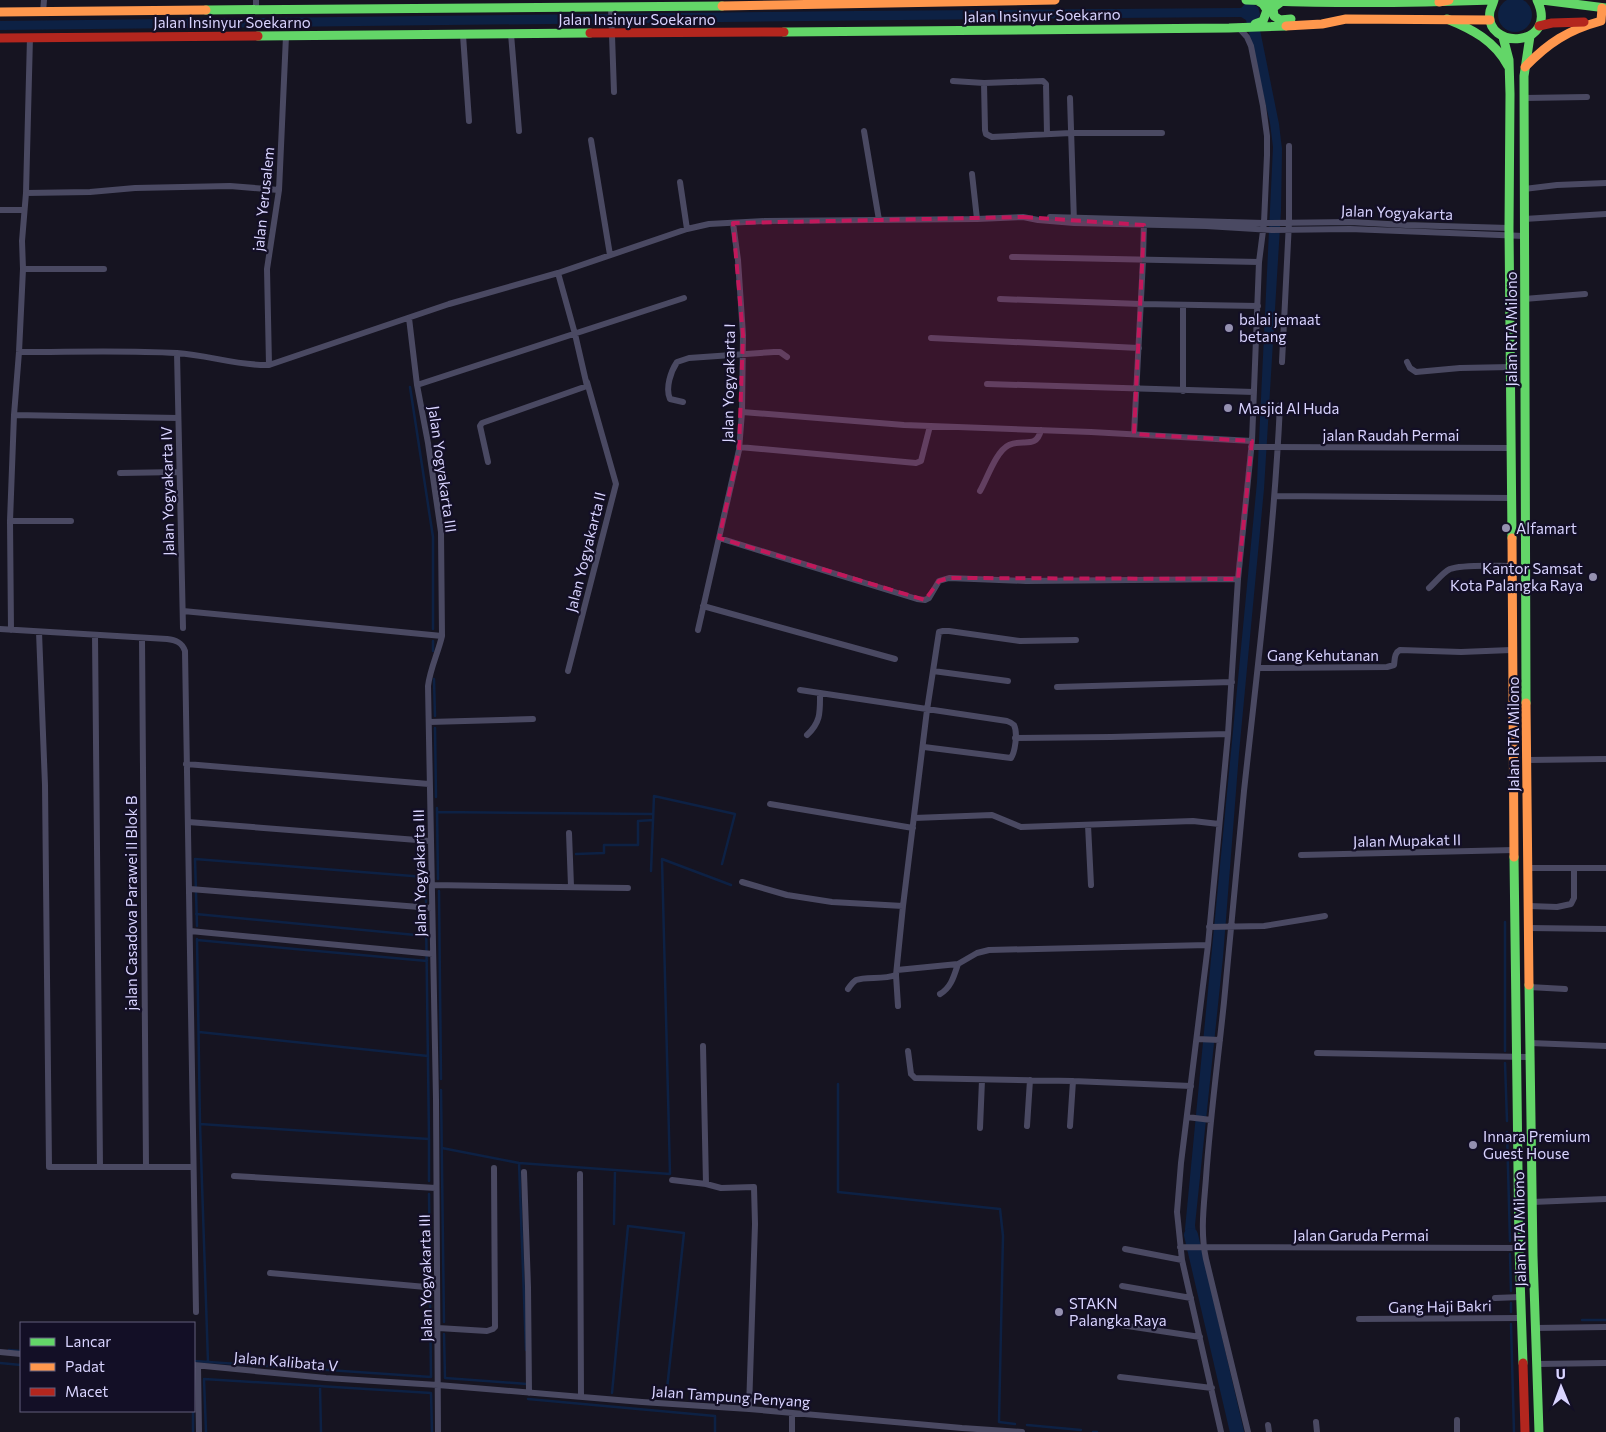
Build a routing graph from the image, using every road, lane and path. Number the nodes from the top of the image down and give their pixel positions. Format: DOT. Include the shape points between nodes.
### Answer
graph roads {
  1 [pos="44,0"];
  2 [pos="1055,0"];
  3 [pos="1246,0"];
  4 [pos="1256,0"];
  5 [pos="1448,0"];
  6 [pos="1494,0"];
  7 [pos="1537,0"];
  8 [pos="1542,0"];
  9 [pos="1575,0"];
  10 [pos="858,2"];
  11 [pos="1281,2"];
  12 [pos="1439,2"];
  13 [pos="1416,3"];
  14 [pos="542,4"];
  15 [pos="662,4"];
  16 [pos="256,5"];
  17 [pos="1588,6"];
  18 [pos="1604,8"];
  19 [pos="611,10"];
  20 [pos="0,12"];
  21 [pos="43,12"];
  22 [pos="1346,18"];
  23 [pos="1417,20"];
  24 [pos="1447,20"];
  25 [pos="1490,20"];
  26 [pos="1604,22"];
  27 [pos="1266,25"];
  28 [pos="1244,26"];
  29 [pos="1539,26"];
  30 [pos="611,33"];
  31 [pos="511,34"];
  32 [pos="463,35"];
  33 [pos="286,36"];
  34 [pos="1530,36"];
  35 [pos="30,37"];
  36 [pos="1503,37"];
  37 [pos="0,38"];
  38 [pos="1524,67"];
  39 [pos="1509,70"];
  40 [pos="953,81"];
  41 [pos="984,83"];
  42 [pos="614,92"];
  43 [pos="1587,96"];
  44 [pos="1070,98"];
  45 [pos="1524,98"];
  46 [pos="469,121"];
  47 [pos="519,131"];
  48 [pos="864,131"];
  49 [pos="1071,133"];
  50 [pos="1047,134"];
  51 [pos="1162,134"];
  52 [pos="591,140"];
  53 [pos="1289,146"];
  54 [pos="972,174"];
  55 [pos="680,182"];
  56 [pos="1606,182"];
  57 [pos="1524,189"];
  58 [pos="279,190"];
  59 [pos="26,193"];
  60 [pos="0,210"];
  61 [pos="24,210"];
  62 [pos="1606,214"];
  63 [pos="1524,219"];
  64 [pos="879,220"];
  65 [pos="977,220"];
  66 [pos="1074,220"];
  67 [pos="1144,222"];
  68 [pos="1287,222"];
  69 [pos="733,223"];
  70 [pos="1264,226"];
  71 [pos="1272,226"];
  72 [pos="688,228"];
  73 [pos="1287,230"];
  74 [pos="1509,232"];
  75 [pos="1524,236"];
  76 [pos="610,255"];
  77 [pos="1012,257"];
  78 [pos="1143,260"];
  79 [pos="1259,262"];
  80 [pos="23,269"];
  81 [pos="104,269"];
  82 [pos="558,273"];
  83 [pos="1585,294"];
  84 [pos="684,298"];
  85 [pos="1000,299"];
  86 [pos="1524,299"];
  87 [pos="1141,304"];
  88 [pos="1183,305"];
  89 [pos="1258,306"];
  90 [pos="409,318"];
  91 [pos="575,334"];
  92 [pos="931,338"];
  93 [pos="1139,348"];
  94 [pos="1511,348"];
  95 [pos="1524,348"];
  96 [pos="19,352"];
  97 [pos="177,353"];
  98 [pos="743,354"];
  99 [pos="787,357"];
  100 [pos="1282,362"];
  101 [pos="1407,362"];
  102 [pos="269,365"];
  103 [pos="1510,367"];
  104 [pos="587,382"];
  105 [pos="987,384"];
  106 [pos="417,385"];
  107 [pos="1137,389"];
  108 [pos="1183,390"];
  109 [pos="1254,392"];
  110 [pos="683,402"];
  111 [pos="1280,405"];
  112 [pos="742,412"];
  113 [pos="14,415"];
  114 [pos="178,418"];
  115 [pos="930,426"];
  116 [pos="1041,430"];
  117 [pos="1134,434"];
  118 [pos="1252,444"];
  119 [pos="739,447"];
  120 [pos="1274,448"];
  121 [pos="1511,448"];
  122 [pos="488,462"];
  123 [pos="179,472"];
  124 [pos="120,473"];
  125 [pos="980,491"];
  126 [pos="1274,496"];
  127 [pos="1512,498"];
  128 [pos="10,521"];
  129 [pos="71,521"];
  130 [pos="719,538"];
  131 [pos="1511,566"];
  132 [pos="1238,579"];
  133 [pos="1430,588"];
  134 [pos="703,606"];
  135 [pos="183,611"];
  136 [pos="183,628"];
  137 [pos="0,629"];
  138 [pos="11,630"];
  139 [pos="698,630"];
  140 [pos="39,632"];
  141 [pos="95,635"];
  142 [pos="442,636"];
  143 [pos="142,638"];
  144 [pos="1076,640"];
  145 [pos="1512,650"];
  146 [pos="895,659"];
  147 [pos="1258,668"];
  148 [pos="933,671"];
  149 [pos="568,672"];
  150 [pos="1008,681"];
  151 [pos="1232,682"];
  152 [pos="1057,687"];
  153 [pos="800,690"];
  154 [pos="820,694"];
  155 [pos="927,710"];
  156 [pos="533,719"];
  157 [pos="428,722"];
  158 [pos="1228,734"];
  159 [pos="807,735"];
  160 [pos="1015,738"];
  161 [pos="924,747"];
  162 [pos="1606,759"];
  163 [pos="1528,760"];
  164 [pos="186,764"];
  165 [pos="429,784"];
  166 [pos="1513,789"];
  167 [pos="1528,789"];
  168 [pos="770,804"];
  169 [pos="914,818"];
  170 [pos="188,822"];
  171 [pos="1219,824"];
  172 [pos="1088,825"];
  173 [pos="913,828"];
  174 [pos="569,833"];
  175 [pos="430,841"];
  176 [pos="1514,850"];
  177 [pos="1301,855"];
  178 [pos="1529,868"];
  179 [pos="1574,868"];
  180 [pos="1606,868"];
  181 [pos="742,882"];
  182 [pos="432,885"];
  183 [pos="1091,885"];
  184 [pos="571,886"];
  185 [pos="628,888"];
  186 [pos="190,889"];
  187 [pos="903,906"];
  188 [pos="1529,906"];
  189 [pos="432,908"];
  190 [pos="1325,916"];
  191 [pos="1209,927"];
  192 [pos="1232,928"];
  193 [pos="1529,928"];
  194 [pos="1606,929"];
  195 [pos="190,931"];
  196 [pos="1208,945"];
  197 [pos="434,954"];
  198 [pos="958,964"];
  199 [pos="897,972"];
  200 [pos="1529,988"];
  201 [pos="848,989"];
  202 [pos="1565,990"];
  203 [pos="940,994"];
  204 [pos="898,1006"];
  205 [pos="1197,1039"];
  206 [pos="1217,1040"];
  207 [pos="1530,1042"];
  208 [pos="702,1046"];
  209 [pos="1606,1046"];
  210 [pos="908,1051"];
  211 [pos="1317,1053"];
  212 [pos="1516,1057"];
  213 [pos="1530,1057"];
  214 [pos="982,1080"];
  215 [pos="1030,1080"];
  216 [pos="1073,1081"];
  217 [pos="1191,1086"];
  218 [pos="1189,1117"];
  219 [pos="1209,1120"];
  220 [pos="1027,1126"];
  221 [pos="1070,1126"];
  222 [pos="980,1128"];
  223 [pos="100,1167"];
  224 [pos="146,1167"];
  225 [pos="193,1167"];
  226 [pos="494,1168"];
  227 [pos="524,1172"];
  228 [pos="580,1174"];
  229 [pos="234,1176"];
  230 [pos="672,1180"];
  231 [pos="706,1184"];
  232 [pos="436,1188"];
  233 [pos="1606,1199"];
  234 [pos="1532,1202"];
  235 [pos="1180,1247"];
  236 [pos="1200,1247"];
  237 [pos="1519,1248"];
  238 [pos="1125,1249"];
  239 [pos="1182,1260"];
  240 [pos="270,1273"];
  241 [pos="1122,1286"];
  242 [pos="437,1288"];
  243 [pos="1521,1297"];
  244 [pos="1190,1298"];
  245 [pos="1495,1298"];
  246 [pos="196,1312"];
  247 [pos="1521,1318"];
  248 [pos="1359,1319"];
  249 [pos="1121,1325"];
  250 [pos="1606,1327"];
  251 [pos="438,1328"];
  252 [pos="1535,1328"];
  253 [pos="1200,1337"];
  254 [pos="0,1352"];
  255 [pos="20,1354"];
  256 [pos="1606,1363"];
  257 [pos="1537,1364"];
  258 [pos="196,1366"];
  259 [pos="1120,1377"];
  260 [pos="438,1385"];
  261 [pos="1212,1388"];
  262 [pos="529,1393"];
  263 [pos="581,1397"];
  264 [pos="749,1409"];
  265 [pos="792,1413"];
  266 [pos="1457,1420"];
  267 [pos="1316,1422"];
  268 [pos="199,1432"];
  269 [pos="438,1432"];
  270 [pos="792,1432"];
  271 [pos="1006,1432"];
  272 [pos="1022,1432"];
  273 [pos="1220,1432"];
  274 [pos="1248,1432"];
  275 [pos="1316,1432"];
  276 [pos="1457,1432"];
  277 [pos="1525,1432"];
  278 [pos="1539,1432"];
  1 -- 21 [label="street"];
  2 -- 10 [label="main road, Jalan Insinyur Soekarno"];
  3 -- 4 [label="main road"];
  4 -- 11 [label="main road"];
  4 -- 27 [label="main road" via="1267,10 1263,21"];
  5 -- 12 [label="main road"];
  6 -- 12 [label="main road"];
  6 -- 25 [label="main road"];
  7 -- 29 [label="main road" via="1541,12"];
  8 -- 17 [label="main road"];
  9 -- 17 [label="main road"];
  10 -- 15 [label="main road, Jalan Insinyur Soekarno"];
  11 -- 13 [label="main road"];
  11 -- 22 [label="main road" via="1273,12 1280,20"];
  12 -- 13 [label="main road"];
  13 -- 23 [label="main road"];
  14 -- 16 [label="main road, Jalan Insinyur Soekarno"];
  14 -- 19 [label="main road, Jalan Insinyur Soekarno"];
  15 -- 19 [label="main road, Jalan Insinyur Soekarno"];
  16 -- 21 [label="main road, Jalan Insinyur Soekarno"];
  17 -- 18 [label="main road"];
  18 -- 26 [label="main road"];
  19 -- 30 [label="street"];
  20 -- 21 [label="main road, Jalan Insinyur Soekarno"];
  22 -- 23 [label="main road"];
  22 -- 27 [label="main road, Jalan Insinyur Soekarno" via="1328,23"];
  23 -- 24 [label="main road"];
  24 -- 25 [label="main road"];
  24 -- 39 [label="main road" via="1487,39 1505,60"];
  25 -- 36 [label="main road"];
  26 -- 29 [label="main road"];
  26 -- 38 [label="main road" via="1581,26 1562,35 1542,48"];
  27 -- 28 [label="main road, Jalan Insinyur Soekarno"];
  28 -- 30 [label="main road, Jalan Insinyur Soekarno"];
  28 -- 70 [label="street" via="1264,113 1267,155"];
  29 -- 34 [label="main road"];
  30 -- 31 [label="main road, Jalan Insinyur Soekarno"];
  30 -- 42 [label="street"];
  31 -- 32 [label="main road, Jalan Insinyur Soekarno"];
  31 -- 47 [label="street"];
  32 -- 33 [label="main road, Jalan Insinyur Soekarno"];
  32 -- 46 [label="street"];
  33 -- 35 [label="main road, Jalan Insinyur Soekarno"];
  33 -- 58 [label="street, jalan Yerusalem"];
  34 -- 36 [label="main road" via="1516,40"];
  34 -- 38 [label="main road, Jalan RTA Milono"];
  35 -- 37 [label="main road, Jalan Insinyur Soekarno"];
  35 -- 59 [label="street"];
  36 -- 39 [label="main road, Jalan RTA Milono"];
  38 -- 45 [label="main road, Jalan RTA Milono"];
  39 -- 74 [label="main road, Jalan RTA Milono"];
  40 -- 41 [label="street"];
  41 -- 50 [label="street" via="986,134 992,137"];
  41 -- 50 [label="street" via="1043,81 1046,84"];
  43 -- 45 [label="street"];
  44 -- 49 [label="street"];
  45 -- 57 [label="main road, Jalan RTA Milono"];
  48 -- 64 [label="street"];
  49 -- 50 [label="street"];
  49 -- 51 [label="street"];
  49 -- 66 [label="street"];
  52 -- 76 [label="street"];
  53 -- 68 [label="street"];
  54 -- 65 [label="street"];
  55 -- 72 [label="street"];
  56 -- 57 [label="street"];
  57 -- 63 [label="main road, Jalan RTA Milono"];
  58 -- 59 [label="street" via="230,186"];
  58 -- 102 [label="street, jalan Yerusalem" via="267,269"];
  59 -- 61 [label="street"];
  60 -- 61 [label="street"];
  61 -- 80 [label="street"];
  62 -- 63 [label="street"];
  63 -- 75 [label="main road, Jalan RTA Milono"];
  64 -- 65 [label="street"];
  64 -- 69 [label="street"];
  65 -- 66 [label="street" via="1023,217"];
  66 -- 67 [label="street"];
  67 -- 70 [label="street"];
  67 -- 78 [label="street"];
  68 -- 71 [label="street, Jalan Yogyakarta"];
  68 -- 73 [label="street"];
  68 -- 74 [label="street, Jalan Yogyakarta" via="1350,222"];
  69 -- 72 [label="street"];
  69 -- 98 [label="street, Jalan Yogyakarta I" via="744,334"];
  70 -- 71 [label="street"];
  70 -- 79 [label="street"];
  71 -- 73 [label="street"];
  72 -- 76 [label="street"];
  73 -- 74 [label="street"];
  73 -- 100 [label="street"];
  74 -- 75 [label="street"];
  74 -- 94 [label="main road, Jalan RTA Milono"];
  75 -- 86 [label="main road, Jalan RTA Milono"];
  76 -- 82 [label="street"];
  77 -- 78 [label="street"];
  78 -- 79 [label="street"];
  78 -- 87 [label="street"];
  79 -- 89 [label="street"];
  80 -- 81 [label="street"];
  80 -- 96 [label="street"];
  82 -- 90 [label="street"];
  82 -- 91 [label="street, Jalan Yogyakarta II"];
  83 -- 86 [label="street"];
  84 -- 91 [label="street"];
  85 -- 87 [label="street"];
  86 -- 95 [label="main road, Jalan RTA Milono"];
  87 -- 88 [label="street"];
  87 -- 93 [label="street"];
  88 -- 89 [label="street"];
  88 -- 108 [label="street"];
  89 -- 109 [label="street"];
  90 -- 102 [label="street"];
  90 -- 106 [label="street, Jalan Yogyakarta III"];
  91 -- 104 [label="street, Jalan Yogyakarta II"];
  91 -- 106 [label="street"];
  92 -- 93 [label="street"];
  93 -- 107 [label="street"];
  94 -- 95 [label="main road"];
  94 -- 103 [label="main road, Jalan RTA Milono"];
  95 -- 163 [label="main road, Jalan RTA Milono"];
  96 -- 97 [label="street"];
  96 -- 113 [label="street"];
  97 -- 102 [label="street"];
  97 -- 114 [label="street, Jalan Yogyakarta IV"];
  98 -- 99 [label="street" via="780,352"];
  98 -- 110 [label="street" via="689,358 677,362 668,394 670,399"];
  98 -- 112 [label="street, Jalan Yogyakarta I"];
  101 -- 103 [label="street" via="1416,372"];
  103 -- 121 [label="main road, Jalan RTA Milono"];
  104 -- 122 [label="street" via="585,388 482,423"];
  104 -- 149 [label="street, Jalan Yogyakarta II" via="616,484"];
  105 -- 107 [label="street"];
  106 -- 142 [label="street, Jalan Yogyakarta III" via="441,532"];
  107 -- 108 [label="street"];
  107 -- 117 [label="street"];
  108 -- 109 [label="street"];
  109 -- 118 [label="street"];
  111 -- 120 [label="street"];
  112 -- 115 [label="street, jalan Raudah Permai"];
  112 -- 119 [label="street, Jalan Yogyakarta I"];
  113 -- 114 [label="street"];
  113 -- 128 [label="street"];
  114 -- 123 [label="street, Jalan Yogyakarta IV"];
  115 -- 116 [label="street, jalan Raudah Permai"];
  115 -- 119 [label="street" via="921,461 916,463"];
  116 -- 117 [label="street, jalan Raudah Permai"];
  116 -- 125 [label="street" via="1039,437 1032,442 1016,443 1004,449"];
  117 -- 118 [label="street, jalan Raudah Permai"];
  118 -- 120 [label="street, jalan Raudah Permai" via="1259,448"];
  118 -- 132 [label="street"];
  119 -- 130 [label="street, Jalan Yogyakarta I"];
  120 -- 121 [label="street, jalan Raudah Permai"];
  120 -- 126 [label="street"];
  121 -- 127 [label="main road, Jalan RTA Milono"];
  123 -- 124 [label="street"];
  123 -- 135 [label="street, Jalan Yogyakarta IV"];
  126 -- 127 [label="street"];
  126 -- 147 [label="street"];
  127 -- 131 [label="main road, Jalan RTA Milono"];
  128 -- 129 [label="street"];
  128 -- 138 [label="street"];
  130 -- 132 [label="street" via="925,600 939,581 949,578 1026,581"];
  130 -- 134 [label="street, Jalan Yogyakarta I"];
  131 -- 133 [label="street" via="1451,569"];
  131 -- 145 [label="main road, Jalan RTA Milono"];
  132 -- 151 [label="street"];
  134 -- 139 [label="street, Jalan Yogyakarta I"];
  134 -- 146 [label="street"];
  135 -- 136 [label="street, Jalan Yogyakarta IV"];
  135 -- 142 [label="street"];
  137 -- 138 [label="street"];
  138 -- 140 [label="street"];
  140 -- 141 [label="street"];
  140 -- 223 [label="street" via="45,785 49,1167"];
  141 -- 143 [label="street"];
  141 -- 223 [label="street"];
  142 -- 157 [label="street, Jalan Yogyakarta III" via="429,678"];
  143 -- 164 [label="street" via="173,640 185,651"];
  143 -- 224 [label="street, jalan Casadova Parawei II Blok B"];
  144 -- 148 [label="street" via="1020,641 943,630 938,634"];
  145 -- 147 [label="street, Gang Kehutanan" via="1400,650 1394,666 1387,668"];
  145 -- 166 [label="main road, Jalan RTA Milono"];
  147 -- 192 [label="street"];
  148 -- 150 [label="street"];
  148 -- 155 [label="street"];
  151 -- 152 [label="street"];
  151 -- 158 [label="street"];
  153 -- 154 [label="street"];
  154 -- 155 [label="street"];
  154 -- 159 [label="street" via="818,720"];
  155 -- 160 [label="street" via="1010,722 1015,727"];
  155 -- 161 [label="street"];
  156 -- 157 [label="street"];
  157 -- 165 [label="street, Jalan Yogyakarta III"];
  158 -- 160 [label="street"];
  158 -- 171 [label="street"];
  160 -- 161 [label="street" via="1011,758"];
  161 -- 169 [label="street"];
  162 -- 163 [label="street"];
  163 -- 167 [label="main road, Jalan RTA Milono"];
  164 -- 165 [label="street"];
  164 -- 170 [label="street"];
  165 -- 175 [label="street, Jalan Yogyakarta III"];
  166 -- 167 [label="main road"];
  166 -- 176 [label="main road, Jalan RTA Milono"];
  167 -- 178 [label="main road, Jalan RTA Milono"];
  168 -- 173 [label="street"];
  169 -- 172 [label="street" via="992,815 1021,827"];
  169 -- 173 [label="street"];
  170 -- 175 [label="street"];
  170 -- 186 [label="street"];
  171 -- 172 [label="street" via="1193,821"];
  171 -- 191 [label="street"];
  172 -- 183 [label="street"];
  173 -- 187 [label="street"];
  174 -- 184 [label="street"];
  175 -- 182 [label="street, Jalan Yogyakarta III"];
  176 -- 177 [label="street, Jalan Mupakat II"];
  176 -- 212 [label="main road, Jalan RTA Milono"];
  178 -- 179 [label="street"];
  178 -- 188 [label="main road, Jalan RTA Milono"];
  179 -- 180 [label="street"];
  179 -- 188 [label="street" via="1571,904"];
  181 -- 187 [label="street" via="787,895 832,902"];
  182 -- 184 [label="street"];
  182 -- 189 [label="street, Jalan Yogyakarta III"];
  184 -- 185 [label="street"];
  186 -- 189 [label="street"];
  186 -- 195 [label="street"];
  187 -- 199 [label="street"];
  188 -- 193 [label="main road, Jalan RTA Milono"];
  189 -- 197 [label="street, Jalan Yogyakarta III"];
  190 -- 192 [label="street"];
  191 -- 192 [label="street"];
  191 -- 196 [label="street"];
  192 -- 206 [label="street"];
  193 -- 194 [label="street"];
  193 -- 200 [label="main road, Jalan RTA Milono"];
  195 -- 197 [label="street"];
  195 -- 225 [label="street"];
  196 -- 198 [label="street" via="989,950"];
  196 -- 205 [label="street"];
  197 -- 232 [label="street, Jalan Yogyakarta III"];
  198 -- 199 [label="street"];
  198 -- 203 [label="street" via="948,989"];
  199 -- 201 [label="street" via="885,978 858,980"];
  199 -- 204 [label="street"];
  200 -- 202 [label="street"];
  200 -- 207 [label="main road, Jalan RTA Milono"];
  205 -- 206 [label="street"];
  205 -- 217 [label="street"];
  206 -- 219 [label="street"];
  207 -- 209 [label="street"];
  207 -- 213 [label="main road, Jalan RTA Milono"];
  208 -- 231 [label="street"];
  210 -- 214 [label="street" via="911,1074 915,1078"];
  211 -- 212 [label="street"];
  212 -- 213 [label="street"];
  212 -- 237 [label="main road, Jalan RTA Milono"];
  213 -- 234 [label="main road, Jalan RTA Milono"];
  214 -- 215 [label="street"];
  214 -- 222 [label="street"];
  215 -- 216 [label="street"];
  215 -- 220 [label="street"];
  216 -- 217 [label="street"];
  216 -- 221 [label="street"];
  217 -- 218 [label="street"];
  218 -- 219 [label="street"];
  218 -- 235 [label="street" via="1181,1163"];
  219 -- 236 [label="street"];
  223 -- 224 [label="street"];
  224 -- 225 [label="street"];
  225 -- 246 [label="street"];
  226 -- 251 [label="street" via="495,1327 487,1331"];
  227 -- 262 [label="street"];
  228 -- 263 [label="street"];
  229 -- 232 [label="street"];
  230 -- 231 [label="street"];
  231 -- 264 [label="street" via="720,1188 754,1187"];
  232 -- 242 [label="street, Jalan Yogyakarta III"];
  233 -- 234 [label="street"];
  234 -- 252 [label="main road, Jalan RTA Milono"];
  235 -- 236 [label="street, Jalan Garuda Permai"];
  235 -- 239 [label="street"];
  236 -- 237 [label="street, Jalan Garuda Permai"];
  236 -- 274 [label="street"];
  237 -- 243 [label="main road, Jalan RTA Milono"];
  238 -- 239 [label="street"];
  239 -- 244 [label="street"];
  240 -- 242 [label="street"];
  241 -- 244 [label="street"];
  242 -- 251 [label="street, Jalan Yogyakarta III"];
  243 -- 245 [label="street"];
  243 -- 247 [label="main road, Jalan RTA Milono"];
  244 -- 253 [label="street"];
  247 -- 248 [label="street, Gang Haji Bakri"];
  247 -- 277 [label="main road, Jalan RTA Milono"];
  249 -- 253 [label="street"];
  250 -- 252 [label="street"];
  251 -- 260 [label="street, Jalan Yogyakarta III"];
  252 -- 257 [label="main road, Jalan RTA Milono"];
  253 -- 261 [label="street"];
  254 -- 255 [label="street"];
  256 -- 257 [label="street"];
  257 -- 278 [label="main road, Jalan RTA Milono"];
  258 -- 260 [label="street, Jalan Kalibata V"];
  258 -- 268 [label="street, Jalan Kalibata V"];
  259 -- 261 [label="street"];
  260 -- 262 [label="street, Jalan Tampung Penyang"];
  260 -- 269 [label="street, Jalan Yogyakarta III"];
  261 -- 273 [label="street"];
  262 -- 263 [label="street, Jalan Tampung Penyang"];
  263 -- 264 [label="street, Jalan Tampung Penyang"];
  264 -- 265 [label="street, Jalan Tampung Penyang"];
  265 -- 270 [label="street"];
  265 -- 271 [label="street, Jalan Tampung Penyang"];
  266 -- 276 [label="street"];
  267 -- 275 [label="street"];
  271 -- 272 [label="street, Jalan Tampung Penyang"];
}
